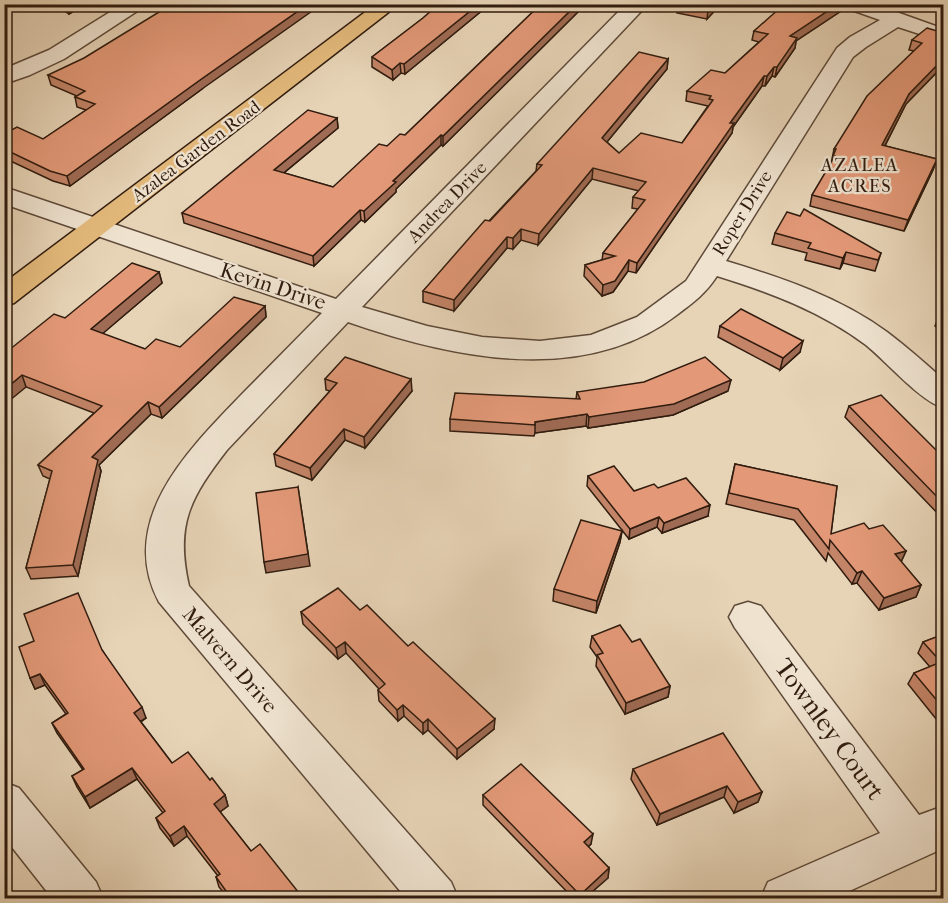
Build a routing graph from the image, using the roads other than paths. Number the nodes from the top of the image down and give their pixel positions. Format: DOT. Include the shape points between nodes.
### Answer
graph roads {
  1 [pos="138,4"];
  2 [pos="388,4"];
  3 [pos="638,4"];
  4 [pos="853,4"];
  5 [pos="897,19"];
  6 [pos="944,36"];
  7 [pos="4,77"];
  8 [pos="4,195"];
  9 [pos="95,227"];
  10 [pos="710,265"];
  11 [pos="4,297"];
  12 [pos="343,310"];
  13 [pos="548,350"];
  14 [pos="944,398"];
  15 [pos="256,400"];
  16 [pos="748,617"];
  17 [pos="4,802"];
  18 [pos="928,834"];
  19 [pos="80,898"];
  20 [pos="435,898"];
  21 [pos="784,898"];
  1 -- 7 [label="street" via="65,49"];
  2 -- 9 [label="main road, Azalea Garden Road"];
  3 -- 12 [label="street, Andrea Drive"];
  4 -- 5 [label="street"];
  5 -- 6 [label="street"];
  5 -- 10 [label="street, Roper Drive" via="845,53"];
  8 -- 9 [label="street, Kevin Drive"];
  9 -- 11 [label="main road, Azalea Garden Road"];
  9 -- 12 [label="street, Kevin Drive"];
  10 -- 13 [label="street, Roper Drive" via="681,302 644,325 602,341"];
  10 -- 14 [label="street" via="785,289 824,307 896,353"];
  12 -- 13 [label="street, Kevin Drive" via="459,344 502,350"];
  12 -- 15 [label="street, Andrea Drive"];
  15 -- 20 [label="street, Malvern Drive" via="214,442 183,482 170,510 164,540 172,592"];
  16 -- 18 [label="street, Townley Court"];
  17 -- 19 [label="street"];
  18 -- 21 [label="street"];
}
